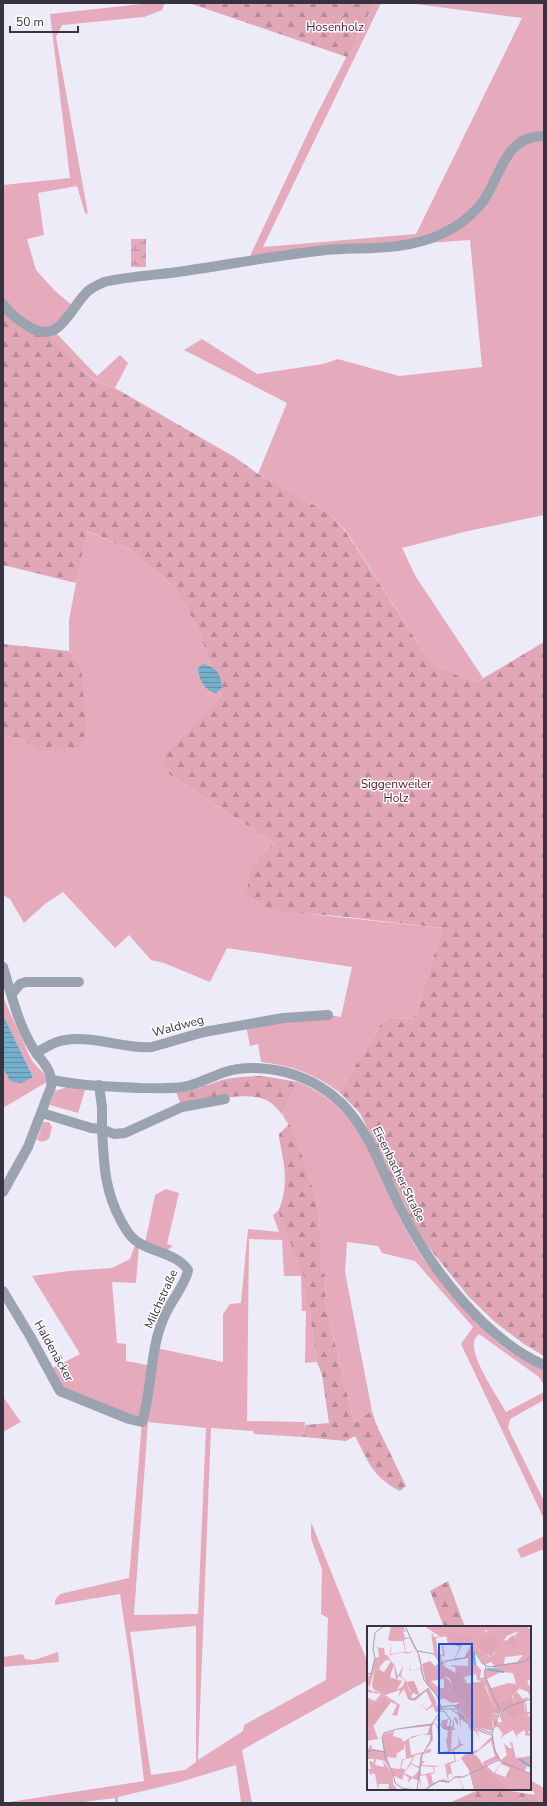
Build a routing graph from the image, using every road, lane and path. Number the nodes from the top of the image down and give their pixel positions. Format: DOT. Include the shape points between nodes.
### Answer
graph roads {
  1 [pos="544,136"];
  2 [pos="3,304"];
  3 [pos="3,966"];
  4 [pos="79,982"];
  5 [pos="12,994"];
  6 [pos="328,1015"];
  7 [pos="36,1053"];
  8 [pos="52,1080"];
  9 [pos="98,1085"];
  10 [pos="225,1099"];
  11 [pos="42,1113"];
  12 [pos="102,1129"];
  13 [pos="3,1192"];
  14 [pos="3,1291"];
  15 [pos="544,1365"];
  16 [pos="142,1422"];
  1 -- 2 [label="street" via="520,141 506,158 489,192 476,209 454,227 423,241 405,245 307,252 104,282 89,290 59,328 52,331 43,332 31,328 18,320"];
  3 -- 5 [label="street"];
  4 -- 5 [label="street" via="26,982 20,984"];
  5 -- 7 [label="street" via="21,1023"];
  6 -- 7 [label="street, Waldweg" via="283,1018 204,1032 143,1048 90,1040 64,1040"];
  7 -- 8 [label="street" via="49,1071"];
  8 -- 9 [label="street, Eisenbacher Straße"];
  8 -- 11 [label="street" via="52,1087"];
  9 -- 12 [label="street"];
  9 -- 15 [label="street, Eisenbacher Straße" via="183,1087 226,1072 258,1069 295,1075 320,1087 340,1101 363,1130 415,1236 450,1285 498,1335 526,1356"];
  10 -- 12 [label="street" via="182,1108 125,1132 114,1134"];
  11 -- 12 [label="street"];
  11 -- 13 [label="street" via="28,1146"];
  12 -- 16 [label="street, Milchstraße" via="106,1185 116,1212 130,1237 184,1265 188,1270 157,1337"];
  14 -- 16 [label="street, Haldenäcker" via="60,1391"];
}
